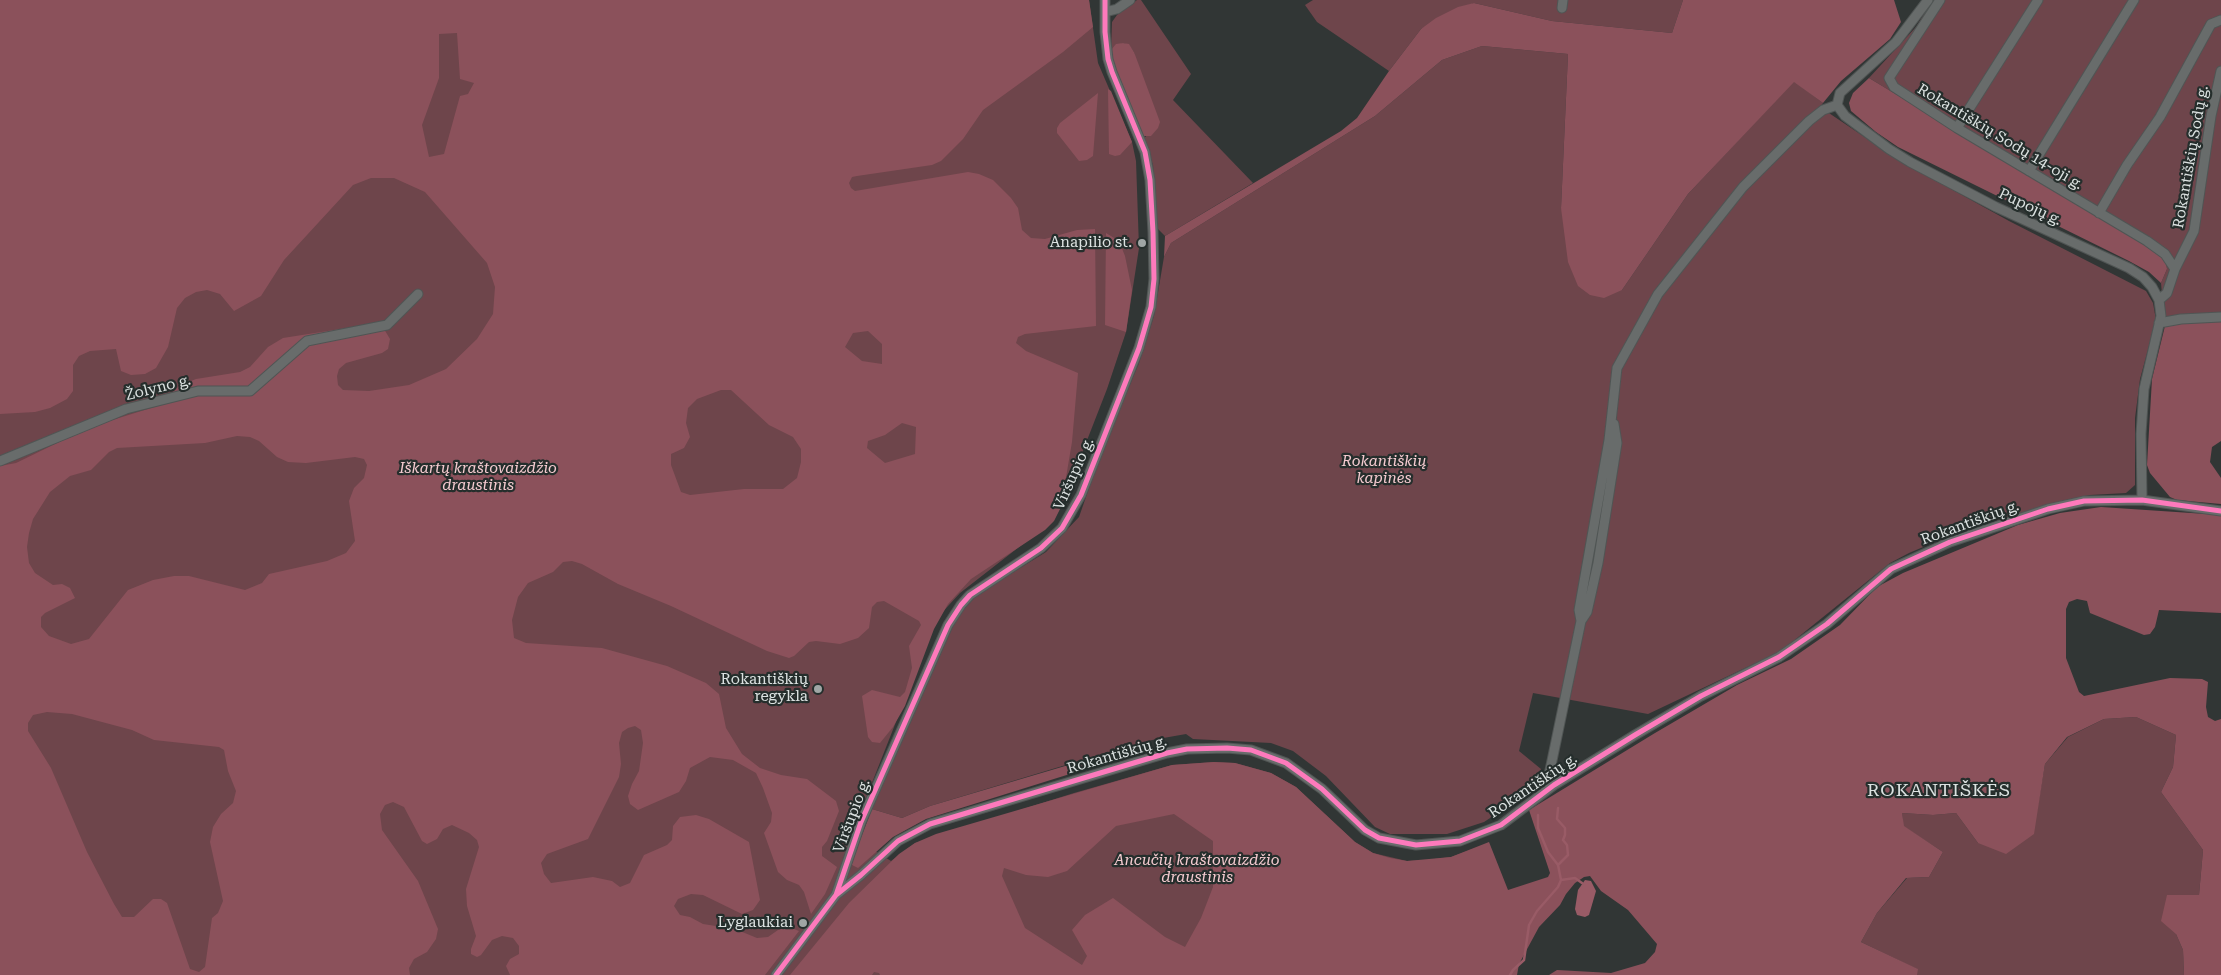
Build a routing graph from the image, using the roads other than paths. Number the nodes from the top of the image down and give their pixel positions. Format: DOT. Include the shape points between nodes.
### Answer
graph roads {
  1 [pos="1105,0"];
  2 [pos="1130,0"];
  3 [pos="1928,0"];
  4 [pos="1940,0"];
  5 [pos="2038,0"];
  6 [pos="2134,0"];
  7 [pos="1105,12"];
  8 [pos="2221,20"];
  9 [pos="2221,70"];
  10 [pos="1837,105"];
  11 [pos="1957,128"];
  12 [pos="2029,171"];
  13 [pos="2099,213"];
  14 [pos="2176,269"];
  15 [pos="418,294"];
  16 [pos="2159,300"];
  17 [pos="2221,318"];
  18 [pos="2160,323"];
  19 [pos="0,461"];
  20 [pos="2142,500"];
  21 [pos="2221,511"];
  22 [pos="1554,785"];
  23 [pos="836,895"];
  24 [pos="776,975"];
  1 -- 7 [label="street, Viršupio g."];
  2 -- 7 [label="street" via="1118,9"];
  3 -- 10 [label="street" via="1896,42 1840,93"];
  4 -- 11 [label="street, Rokantiškių Sodų 14-oji g." via="1889,78 1894,87"];
  5 -- 11 [label="street"];
  6 -- 12 [label="street"];
  7 -- 23 [label="street, Viršupio g." via="1108,59 1145,152 1150,180 1154,279 1139,348 1080,495 1062,528 1041,548 970,595 948,624 861,822"];
  8 -- 13 [label="street" via="2211,24 2160,117"];
  9 -- 14 [label="street, Rokantiškių Sodų g." via="2204,158 2197,218 2190,242"];
  10 -- 16 [label="street, Pupojų g." via="1845,116 1910,162 2143,277"];
  10 -- 22 [label="street" via="1823,110 1809,121 1754,176 1658,294 1618,368 1579,610 1581,621 1549,775"];
  11 -- 12 [label="street, Rokantiškių Sodų 14-oji g."];
  12 -- 13 [label="street, Rokantiškių Sodų 14-oji g."];
  13 -- 14 [label="street, Rokantiškių Sodų 14-oji g." via="2165,254"];
  14 -- 16 [label="street, Rokantiškių Sodų g." via="2167,293"];
  15 -- 19 [label="street, Žolyno g." via="387,325 307,341 250,391 198,391 126,410"];
  16 -- 18 [label="street"];
  17 -- 18 [label="street"];
  18 -- 20 [label="street" via="2144,389"];
  20 -- 21 [label="street, Rokantiškių g."];
  20 -- 22 [label="street, Rokantiškių g." via="2084,501 2048,509 1950,542 1903,562 1873,583 1827,624 1779,657 1701,696"];
  22 -- 23 [label="street, Rokantiškių g." via="1488,832 1460,841 1416,845 1379,838 1365,830 1303,775 1267,754 1227,748 1188,749 1116,767 930,824 898,841"];
  23 -- 24 [label="street, Rokantiškių g."];
}
